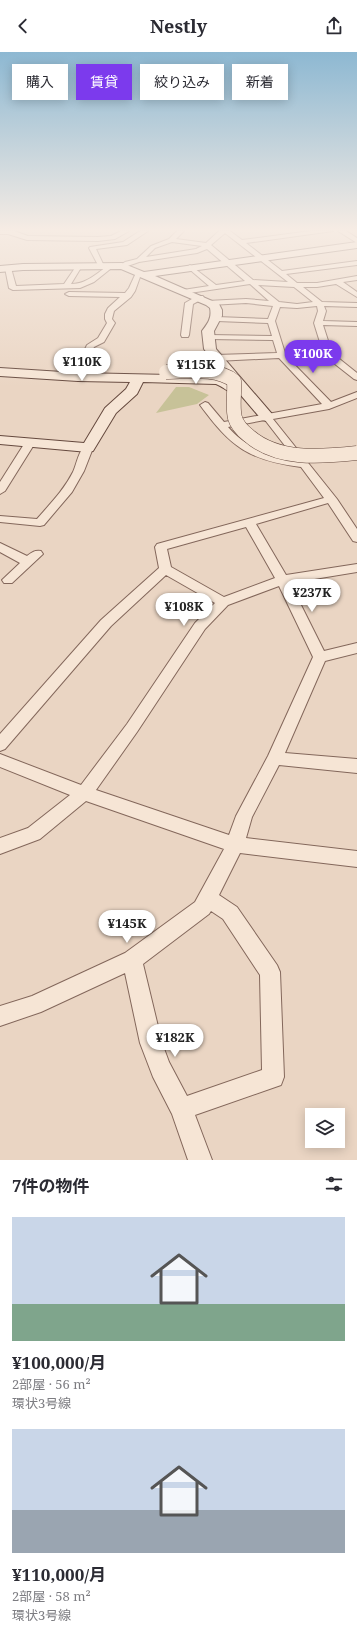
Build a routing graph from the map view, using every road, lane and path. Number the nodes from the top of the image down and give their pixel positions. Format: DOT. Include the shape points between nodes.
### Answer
graph roads {
  1 [pos="10,283"];
  2 [pos="68,283"];
  3 [pos="88,283"];
  4 [pos="135,283"];
  5 [pos="162,283"];
  6 [pos="209,283"];
  7 [pos="247,283"];
  8 [pos="253,283"];
  9 [pos="260,283"];
  10 [pos="293,283"];
  11 [pos="333,283"];
  12 [pos="339,283"];
  13 [pos="67,286"];
  14 [pos="297,286"];
  15 [pos="214,287"];
  16 [pos="186,292"];
  17 [pos="40,295"];
  18 [pos="128,295"];
  19 [pos="357,295"];
  20 [pos="205,301"];
  21 [pos="276,303"];
  22 [pos="320,304"];
  23 [pos="357,304"];
  24 [pos="217,319"];
  25 [pos="271,321"];
  26 [pos="318,323"];
  27 [pos="357,324"];
  28 [pos="185,335"];
  29 [pos="209,337"];
  30 [pos="276,338"];
  31 [pos="328,354"];
  32 [pos="282,356"];
  33 [pos="216,358"];
  34 [pos="0,366"];
  35 [pos="79,370"];
  36 [pos="353,371"];
  37 [pos="0,372"];
  38 [pos="163,375"];
  39 [pos="357,377"];
  40 [pos="138,379"];
  41 [pos="357,395"];
  42 [pos="205,405"];
  43 [pos="329,406"];
  44 [pos="267,417"];
  45 [pos="222,425"];
  46 [pos="0,440"];
  47 [pos="30,443"];
  48 [pos="88,448"];
  49 [pos="357,453"];
  50 [pos="305,464"];
  51 [pos="0,491"];
  52 [pos="331,499"];
  53 [pos="0,519"];
  54 [pos="249,522"];
  55 [pos="357,538"];
  56 [pos="0,547"];
  57 [pos="357,568"];
  58 [pos="165,569"];
  59 [pos="8,580"];
  60 [pos="282,580"];
  61 [pos="223,602"];
  62 [pos="357,648"];
  63 [pos="320,656"];
  64 [pos="0,745"];
  65 [pos="276,758"];
  66 [pos="0,760"];
  67 [pos="357,766"];
  68 [pos="84,794"];
  69 [pos="235,845"];
  70 [pos="0,846"];
  71 [pos="357,858"];
  72 [pos="208,898"];
  73 [pos="132,960"];
  74 [pos="0,1016"];
  75 [pos="182,1109"];
  76 [pos="200,1160"];
  1 -- 13 [label="street" via="12,288"];
  2 -- 13 [label="street"];
  3 -- 13 [label="street"];
  4 -- 18 [label="street"];
  5 -- 16 [label="street"];
  6 -- 15 [label="street"];
  7 -- 15 [label="street"];
  8 -- 21 [label="street"];
  9 -- 14 [label="street"];
  10 -- 14 [label="street"];
  11 -- 14 [label="street"];
  12 -- 19 [label="street"];
  14 -- 22 [label="street"];
  15 -- 16 [label="street"];
  16 -- 20 [label="street"];
  17 -- 18 [label="street"];
  18 -- 35 [label="street" via="110,310 107,319 111,322 106,333 101,340 91,345"];
  20 -- 21 [label="street"];
  20 -- 24 [label="street" via="215,306 218,312"];
  20 -- 28 [label="street" via="189,303"];
  21 -- 22 [label="street" via="297,306"];
  21 -- 25 [label="street"];
  22 -- 23 [label="street"];
  22 -- 26 [label="street" via="322,311"];
  24 -- 25 [label="street"];
  24 -- 29 [label="street" via="208,331"];
  25 -- 30 [label="street"];
  26 -- 27 [label="street"];
  26 -- 31 [label="street"];
  29 -- 30 [label="street"];
  29 -- 33 [label="street" via="210,349"];
  30 -- 32 [label="street"];
  31 -- 32 [label="street"];
  31 -- 36 [label="street"];
  32 -- 33 [label="street"];
  32 -- 43 [label="street"];
  33 -- 44 [label="street"];
  34 -- 35 [label="street"];
  35 -- 38 [label="street"];
  36 -- 39 [label="street"];
  37 -- 40 [label="street"];
  38 -- 40 [label="street"];
  38 -- 49 [label="street, bridge" via="226,383 235,390 235,418 246,434 255,441 282,452 322,456"];
  40 -- 48 [label="street" via="132,391 110,411"];
  41 -- 43 [label="street"];
  42 -- 45 [label="street"];
  43 -- 44 [label="street"];
  44 -- 45 [label="street"];
  44 -- 50 [label="street"];
  45 -- 50 [label="street" via="241,445 276,460"];
  46 -- 47 [label="street"];
  47 -- 48 [label="street"];
  47 -- 51 [label="street"];
  48 -- 53 [label="street" via="67,492 40,523"];
  50 -- 52 [label="street"];
  52 -- 54 [label="street"];
  52 -- 55 [label="street"];
  54 -- 58 [label="street" via="161,547"];
  54 -- 60 [label="street"];
  56 -- 59 [label="street" via="33,558"];
  57 -- 60 [label="street"];
  58 -- 61 [label="street"];
  58 -- 64 [label="street" via="106,624"];
  60 -- 61 [label="street"];
  60 -- 63 [label="street"];
  61 -- 68 [label="street" via="200,626"];
  62 -- 63 [label="street"];
  63 -- 65 [label="street"];
  65 -- 67 [label="street"];
  65 -- 69 [label="street" via="244,816"];
  66 -- 68 [label="street"];
  68 -- 69 [label="street"];
  68 -- 70 [label="street" via="34,834"];
  69 -- 71 [label="street"];
  69 -- 72 [label="street"];
  72 -- 73 [label="street" via="202,908"];
  72 -- 75 [label="street" via="230,913 270,972 273,1077"];
  73 -- 74 [label="street" via="34,1005"];
  73 -- 75 [label="street" via="151,1043 161,1069"];
  75 -- 76 [label="street"];
}
